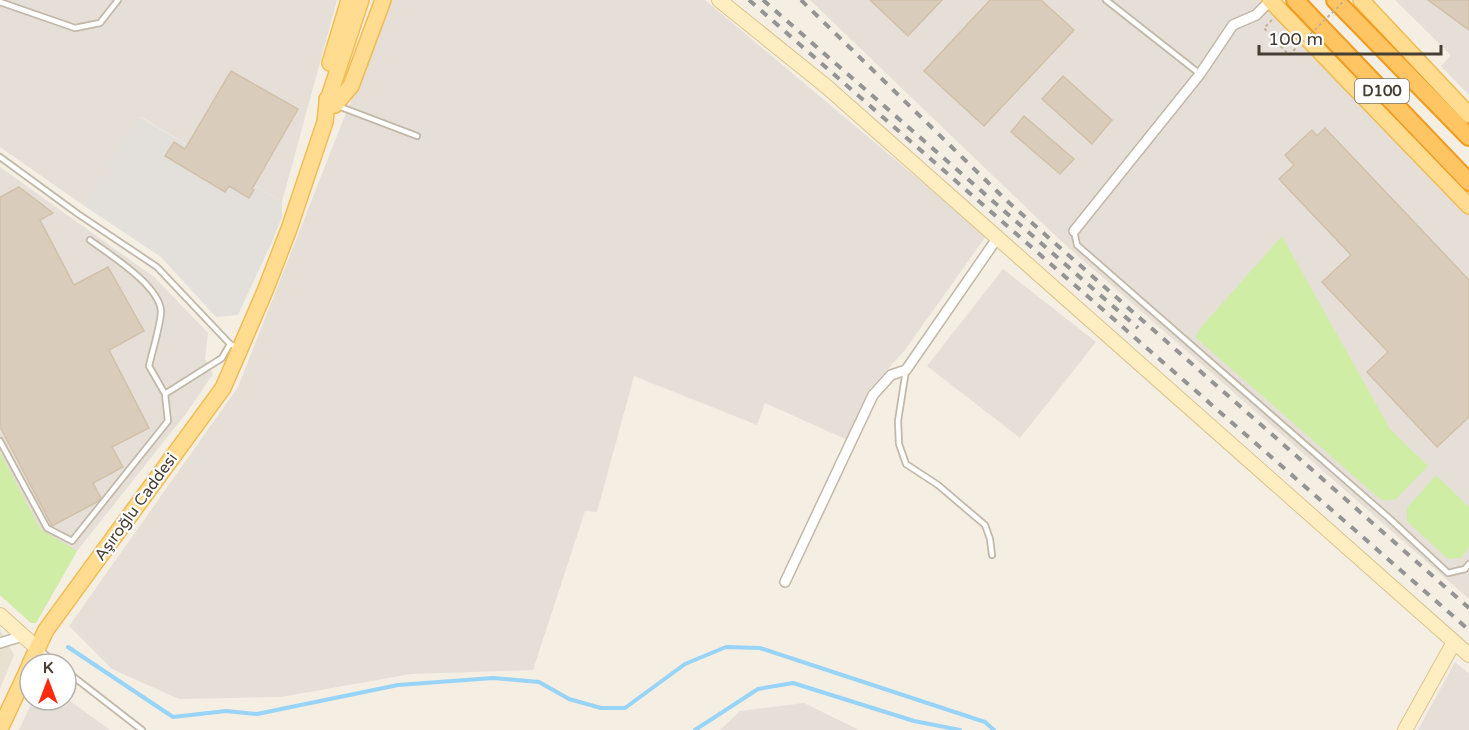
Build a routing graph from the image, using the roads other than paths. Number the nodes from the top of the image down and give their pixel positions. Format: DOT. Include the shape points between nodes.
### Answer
graph roads {
  1 [pos="118,0"];
  2 [pos="383,0"];
  3 [pos="719,0"];
  4 [pos="1106,0"];
  5 [pos="1270,0"];
  6 [pos="1295,0"];
  7 [pos="1335,0"];
  8 [pos="1361,0"];
  9 [pos="0,2"];
  10 [pos="362,4"];
  11 [pos="1200,74"];
  12 [pos="331,104"];
  13 [pos="1468,110"];
  14 [pos="417,136"];
  15 [pos="1469,136"];
  16 [pos="0,157"];
  17 [pos="1469,182"];
  18 [pos="1469,206"];
  19 [pos="1074,231"];
  20 [pos="998,237"];
  21 [pos="90,240"];
  22 [pos="235,346"];
  23 [pos="906,370"];
  24 [pos="165,394"];
  25 [pos="0,441"];
  26 [pos="992,555"];
  27 [pos="1469,564"];
  28 [pos="785,582"];
  29 [pos="0,615"];
  30 [pos="23,636"];
  31 [pos="1454,642"];
  32 [pos="0,643"];
  33 [pos="38,649"];
  34 [pos="36,652"];
  35 [pos="42,652"];
  36 [pos="1469,655"];
  37 [pos="78,680"];
  38 [pos="18,690"];
  39 [pos="0,729"];
  40 [pos="142,730"];
  41 [pos="1406,730"];
  1 -- 9 [label="lane" via="100,22 75,28"];
  2 -- 12 [label="main road" via="351,86"];
  3 -- 20 [label="main road" via="827,87"];
  4 -- 11 [label="lane"];
  5 -- 11 [label="street" via="1256,15 1233,25"];
  5 -- 18 [label="main road"];
  6 -- 17 [label="highway, D100"];
  7 -- 15 [label="highway, D100"];
  8 -- 13 [label="main road"];
  10 -- 12 [label="main road"];
  10 -- 12 [label="main road" via="326,81"];
  11 -- 19 [label="street"];
  12 -- 14 [label="lane"];
  12 -- 22 [label="main road, Aşıroğlu Caddesi" via="285,239"];
  16 -- 22 [label="lane" via="157,267"];
  19 -- 27 [label="lane" via="1077,245 1448,573 1465,569"];
  20 -- 23 [label="street"];
  20 -- 31 [label="main road"];
  21 -- 24 [label="lane" via="156,295 161,311 149,366"];
  22 -- 24 [label="lane"];
  22 -- 33 [label="main road, Aşıroğlu Caddesi" via="223,388 46,630"];
  23 -- 26 [label="lane" via="898,421 899,444 906,464 985,525"];
  23 -- 28 [label="street" via="891,375 873,395"];
  24 -- 25 [label="lane" via="168,421 72,541 47,528"];
  29 -- 30 [label="main road"];
  30 -- 32 [label="street"];
  30 -- 33 [label="main road"];
  31 -- 36 [label="main road"];
  31 -- 41 [label="main road"];
  33 -- 34 [label="main road, Aşıroğlu Caddesi"];
  33 -- 35 [label="lane"];
  37 -- 40 [label="lane"];
  38 -- 39 [label="main road, Aşıroğlu Caddesi"];
}
